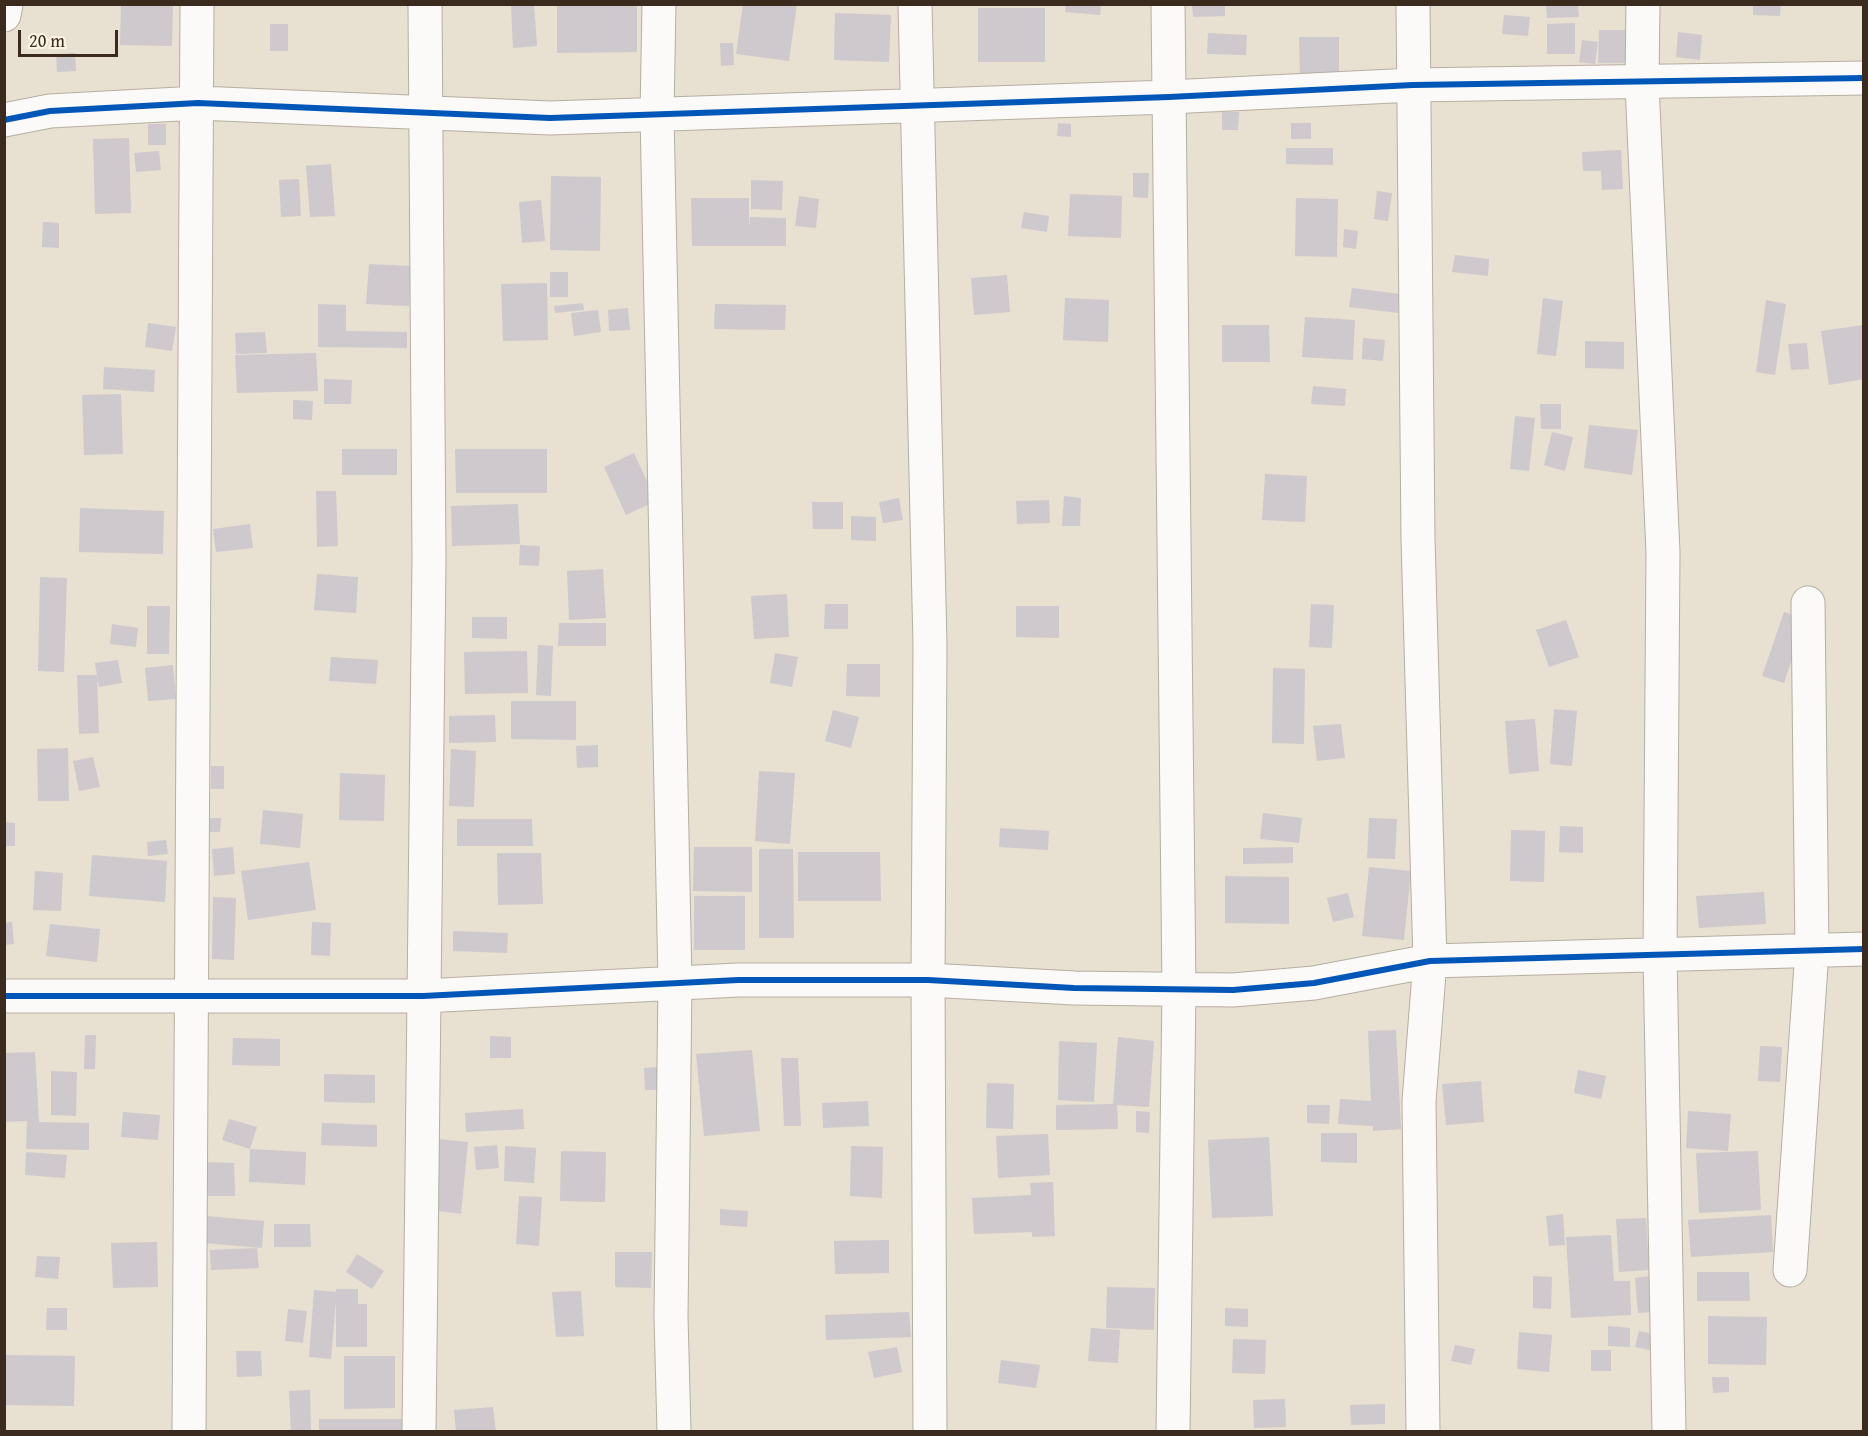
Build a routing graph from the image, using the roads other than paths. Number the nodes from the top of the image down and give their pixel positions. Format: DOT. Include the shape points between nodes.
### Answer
graph roads {
  1 [pos="6,4"];
  2 [pos="197,4"];
  3 [pos="425,4"];
  4 [pos="659,4"];
  5 [pos="915,4"];
  6 [pos="1168,4"];
  7 [pos="1413,4"];
  8 [pos="1643,4"];
  9 [pos="4,15"];
  10 [pos="1863,78"];
  11 [pos="1642,84"];
  12 [pos="1413,86"];
  13 [pos="1168,97"];
  14 [pos="198,103"];
  15 [pos="915,104"];
  16 [pos="426,113"];
  17 [pos="657,114"];
  18 [pos="4,120"];
  19 [pos="1808,603"];
  20 [pos="1863,949"];
  21 [pos="1812,951"];
  22 [pos="1660,955"];
  23 [pos="1430,961"];
  24 [pos="928,980"];
  25 [pos="675,982"];
  26 [pos="1179,990"];
  27 [pos="191,994"];
  28 [pos="4,996"];
  29 [pos="423,996"];
  30 [pos="1790,1270"];
  31 [pos="189,1431"];
  32 [pos="419,1431"];
  33 [pos="674,1431"];
  34 [pos="930,1431"];
  35 [pos="1173,1431"];
  36 [pos="1424,1431"];
  37 [pos="1669,1431"];
  1 -- 9 [label="street"];
  2 -- 14 [label="street"];
  3 -- 16 [label="street"];
  4 -- 17 [label="street"];
  5 -- 15 [label="street"];
  6 -- 13 [label="street"];
  7 -- 12 [label="street"];
  8 -- 11 [label="street"];
  10 -- 11 [label="street"];
  11 -- 12 [label="street"];
  11 -- 22 [label="street" via="1663,552"];
  12 -- 13 [label="street"];
  12 -- 23 [label="street" via="1418,539"];
  13 -- 15 [label="street"];
  13 -- 26 [label="street"];
  14 -- 16 [label="street"];
  14 -- 18 [label="street" via="50,111"];
  14 -- 27 [label="street"];
  15 -- 17 [label="street"];
  15 -- 24 [label="street" via="930,645"];
  16 -- 17 [label="street" via="550,118"];
  16 -- 29 [label="street" via="429,559"];
  17 -- 25 [label="street"];
  19 -- 21 [label="street"];
  20 -- 21 [label="street"];
  21 -- 22 [label="street"];
  21 -- 30 [label="street"];
  22 -- 23 [label="street"];
  22 -- 37 [label="street"];
  23 -- 26 [label="street" via="1314,983"];
  23 -- 36 [label="street" via="1419,1101"];
  24 -- 25 [label="street"];
  24 -- 26 [label="street"];
  24 -- 34 [label="street"];
  25 -- 29 [label="street"];
  25 -- 33 [label="street" via="671,1316"];
  26 -- 35 [label="street"];
  27 -- 28 [label="street"];
  27 -- 29 [label="street"];
  27 -- 31 [label="street"];
  29 -- 32 [label="street"];
}
